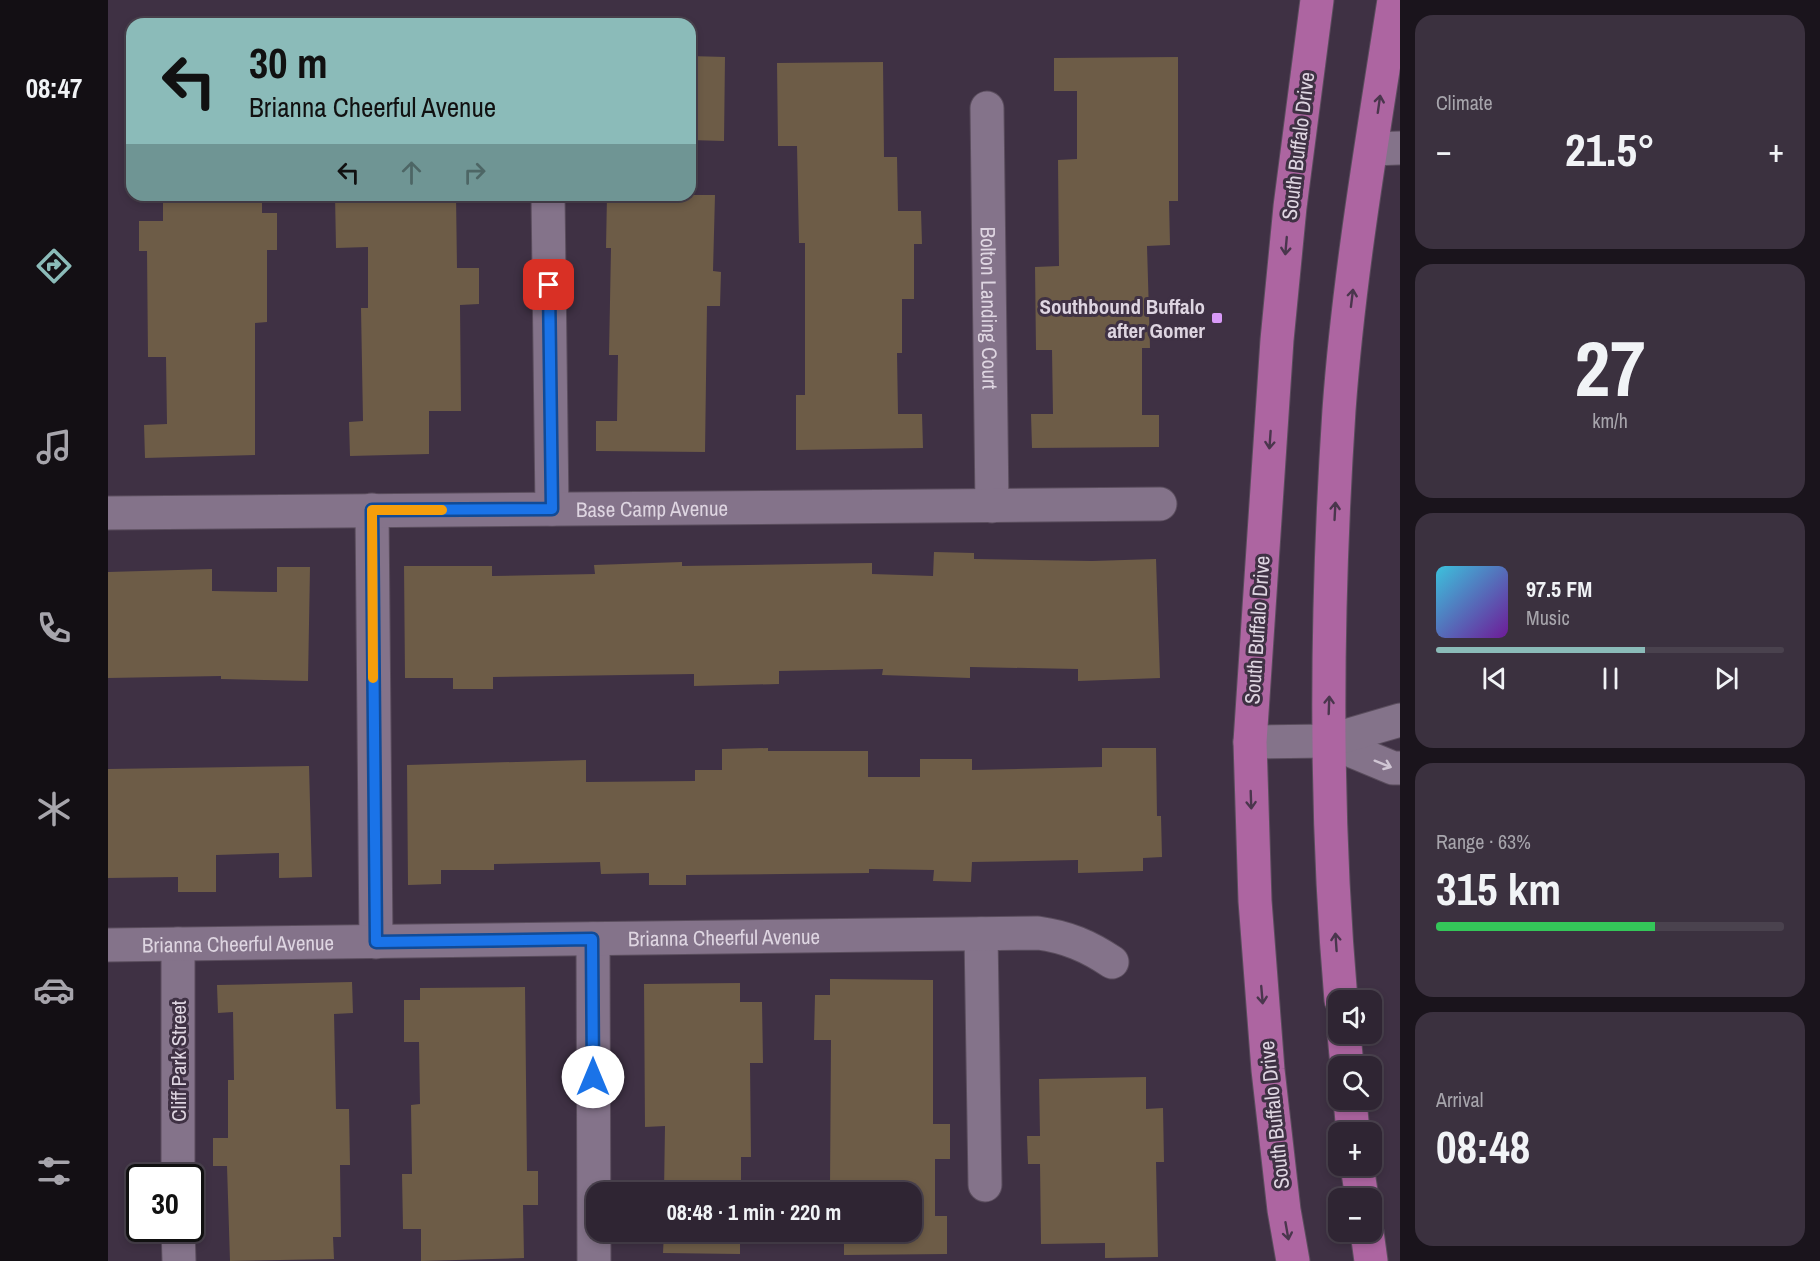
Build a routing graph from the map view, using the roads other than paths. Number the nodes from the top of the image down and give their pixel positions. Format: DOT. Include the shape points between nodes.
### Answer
graph roads {
  1 [pos="1317,0"];
  2 [pos="1394,0"];
  3 [pos="987,108"];
  4 [pos="1386,148"];
  5 [pos="548,201"];
  6 [pos="1160,504"];
  7 [pos="992,506"];
  8 [pos="552,509"];
  9 [pos="372,510"];
  10 [pos="108,513"];
  11 [pos="1400,720"];
  12 [pos="1328,741"];
  13 [pos="1250,742"];
  14 [pos="1400,768"];
  15 [pos="981,934"];
  16 [pos="592,939"];
  17 [pos="376,942"];
  18 [pos="178,944"];
  19 [pos="108,945"];
  20 [pos="1112,962"];
  21 [pos="1340,990"];
  22 [pos="178,1164"];
  23 [pos="985,1185"];
  24 [pos="178,1242"];
  25 [pos="1368,1242"];
  26 [pos="178,1261"];
  27 [pos="594,1261"];
  28 [pos="1293,1261"];
  29 [pos="1371,1261"];
  1 -- 13 [label="main road, South Buffalo Drive, one-way" via="1277,340"];
  4 -- 2 [label="main road, one-way"];
  3 -- 7 [label="street, Bolton Landing Court"];
  12 -- 4 [label="main road, one-way" via="1340,409"];
  5 -- 8 [label="street"];
  6 -- 7 [label="street, Base Camp Avenue"];
  7 -- 8 [label="street, Base Camp Avenue"];
  8 -- 9 [label="street, Base Camp Avenue"];
  9 -- 10 [label="street, Base Camp Avenue"];
  9 -- 17 [label="street"];
  11 -- 12 [label="street"];
  12 -- 13 [label="street"];
  12 -- 14 [label="street, one-way"];
  21 -- 12 [label="main road, one-way"];
  13 -- 28 [label="main road, South Buffalo Drive, one-way" via="1255,901 1265,1025"];
  15 -- 16 [label="street, Brianna Cheerful Avenue"];
  15 -- 20 [label="street, Brianna Cheerful Avenue" via="1062,936 1090,947"];
  15 -- 23 [label="street"];
  16 -- 17 [label="street, Brianna Cheerful Avenue"];
  16 -- 27 [label="street"];
  17 -- 18 [label="street, Brianna Cheerful Avenue"];
  18 -- 19 [label="street, Brianna Cheerful Avenue"];
  18 -- 22 [label="street, Cliff Park Street"];
  24 -- 26 [label="street"];
  25 -- 29 [label="main road"];
}
